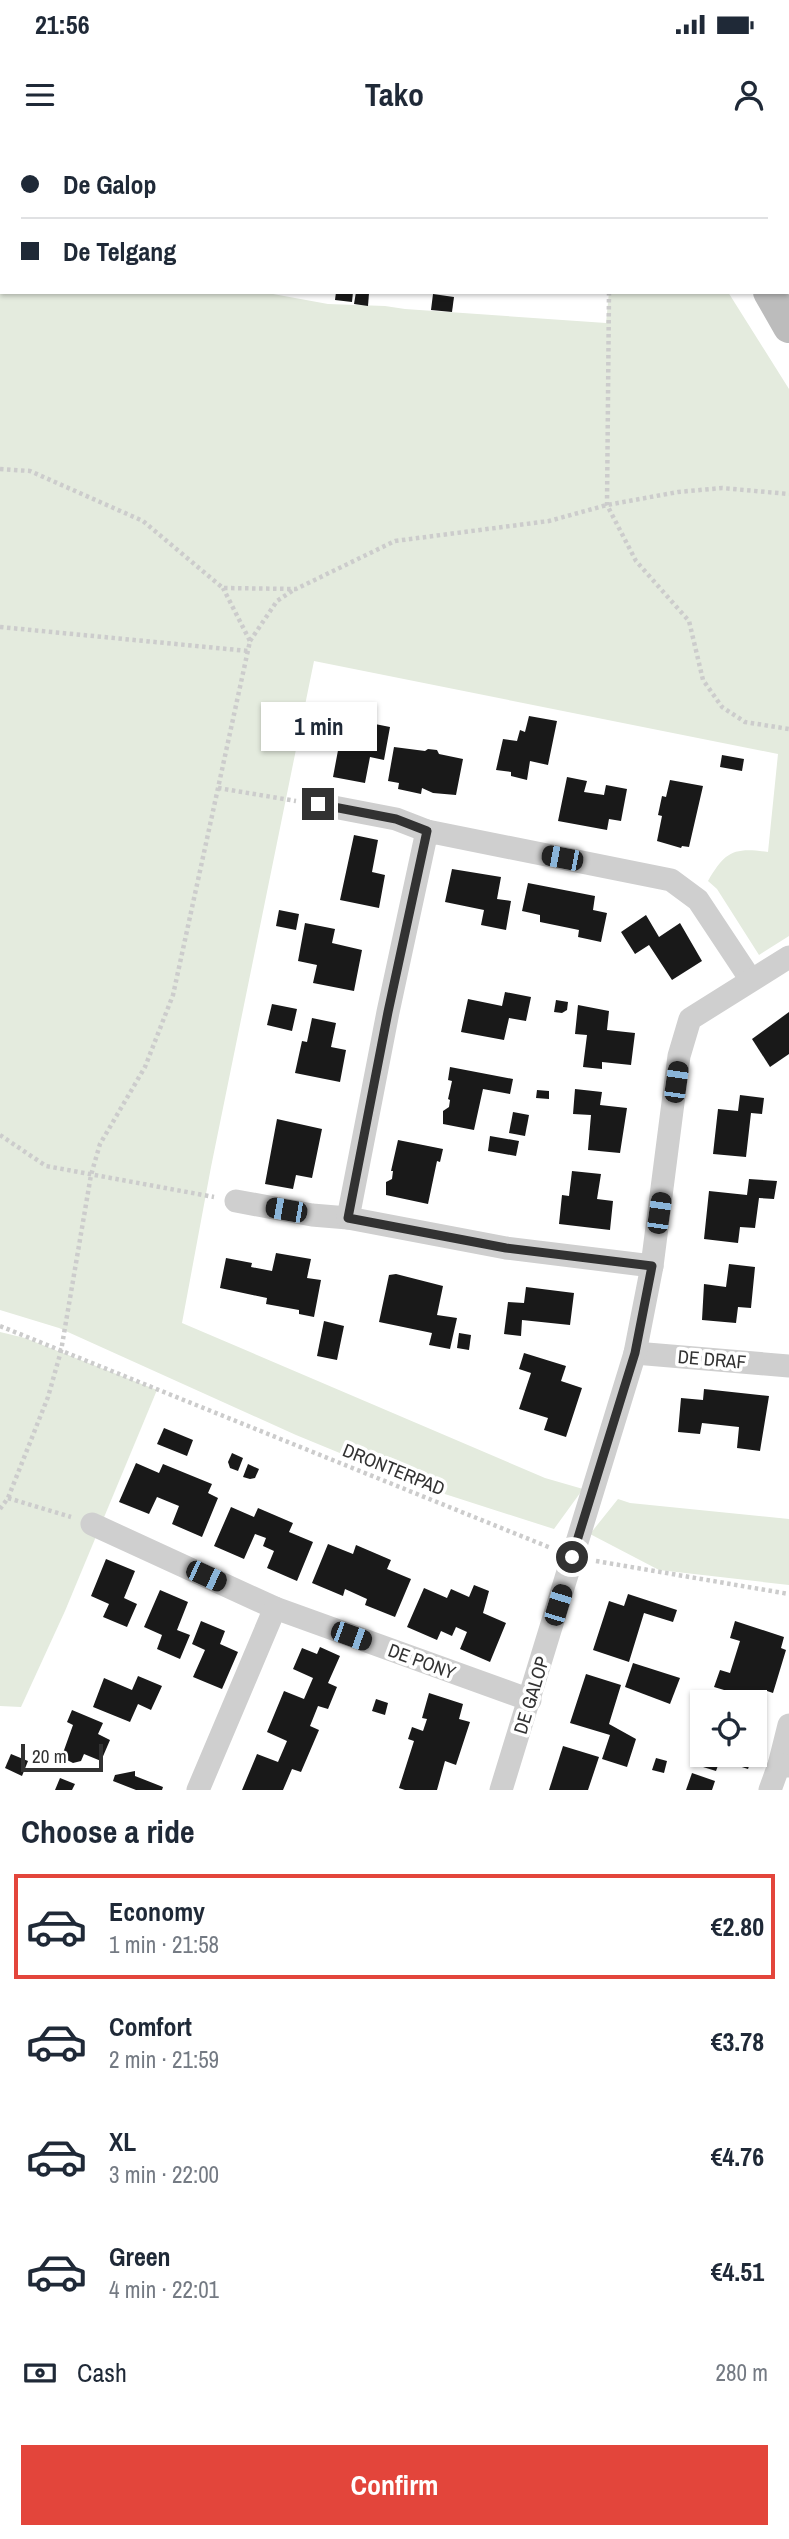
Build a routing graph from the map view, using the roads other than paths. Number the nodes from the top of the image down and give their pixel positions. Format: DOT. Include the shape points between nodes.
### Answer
graph roads {
  1 [pos="770,294"];
  2 [pos="789,327"];
  3 [pos="318,804"];
  4 [pos="427,831"];
  5 [pos="789,957"];
  6 [pos="751,980"];
  7 [pos="236,1201"];
  8 [pos="348,1218"];
  9 [pos="652,1266"];
  10 [pos="635,1353"];
  11 [pos="789,1366"];
  12 [pos="92,1524"];
  13 [pos="275,1608"];
  14 [pos="530,1700"];
  15 [pos="789,1725"];
  16 [pos="784,1765"];
  17 [pos="198,1790"];
  18 [pos="501,1790"];
  19 [pos="771,1790"];
  1 -- 2 [label="street"];
  3 -- 4 [label="street" via="396,819"];
  4 -- 6 [label="street" via="671,880 698,900"];
  4 -- 8 [label="street"];
  5 -- 6 [label="street, DE GALOP"];
  6 -- 9 [label="street, DE GALOP" via="690,1020 679,1056"];
  7 -- 8 [label="street"];
  8 -- 9 [label="street" via="506,1248"];
  9 -- 10 [label="street, DE GALOP"];
  10 -- 11 [label="street, DE DRAF"];
  10 -- 14 [label="street, DE GALOP"];
  12 -- 13 [label="street, DE PONY"];
  13 -- 14 [label="street, DE PONY"];
  13 -- 17 [label="street"];
  14 -- 18 [label="street, DE GALOP"];
  15 -- 16 [label="street"];
  16 -- 19 [label="street"];
}
